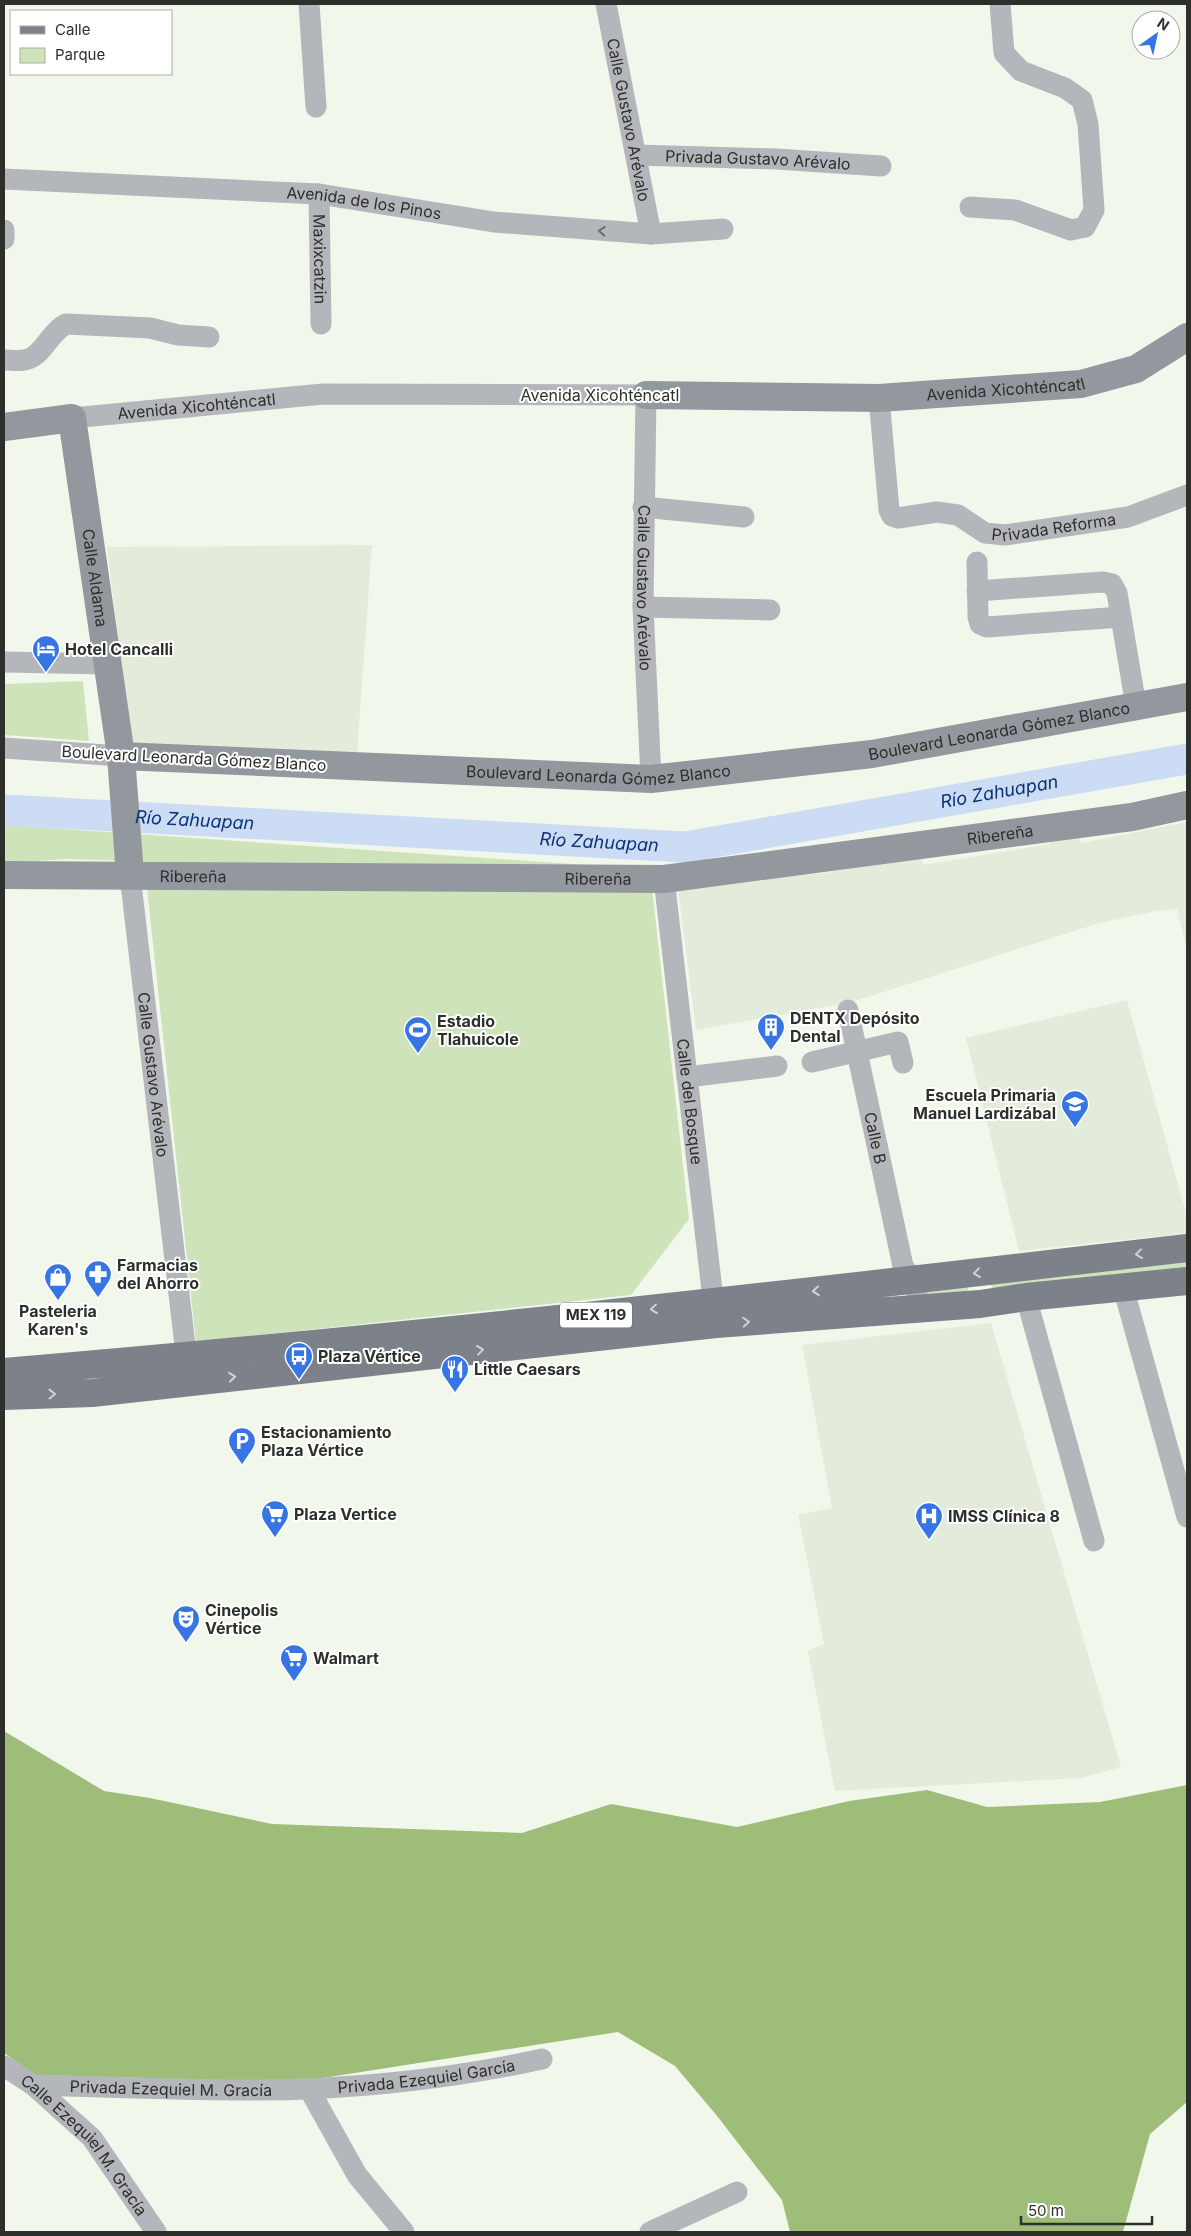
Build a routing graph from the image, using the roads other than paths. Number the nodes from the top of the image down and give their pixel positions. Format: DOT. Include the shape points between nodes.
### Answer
graph roads {
  1 [pos="309,4"];
  2 [pos="606,4"];
  3 [pos="1000,4"];
  4 [pos="316,107"];
  5 [pos="636,155"];
  6 [pos="881,166"];
  7 [pos="4,179"];
  8 [pos="320,194"];
  9 [pos="970,207"];
  10 [pos="723,229"];
  11 [pos="4,230"];
  12 [pos="650,234"];
  13 [pos="4,239"];
  14 [pos="321,324"];
  15 [pos="209,337"];
  16 [pos="1187,337"];
  17 [pos="4,360"];
  18 [pos="646,395"];
  19 [pos="879,398"];
  20 [pos="72,418"];
  21 [pos="4,427"];
  22 [pos="1187,495"];
  23 [pos="643,507"];
  24 [pos="744,517"];
  25 [pos="977,562"];
  26 [pos="977,591"];
  27 [pos="643,607"];
  28 [pos="770,610"];
  29 [pos="1121,617"];
  30 [pos="4,662"];
  31 [pos="108,664"];
  32 [pos="1187,697"];
  33 [pos="1136,706"];
  34 [pos="4,748"];
  35 [pos="122,762"];
  36 [pos="651,779"];
  37 [pos="1187,804"];
  38 [pos="4,875"];
  39 [pos="130,875"];
  40 [pos="664,879"];
  41 [pos="848,1010"];
  42 [pos="857,1052"];
  43 [pos="812,1062"];
  44 [pos="903,1064"];
  45 [pos="777,1066"];
  46 [pos="687,1078"];
  47 [pos="1187,1248"];
  48 [pos="905,1276"];
  49 [pos="1187,1281"];
  50 [pos="1123,1287"];
  51 [pos="1026,1297"];
  52 [pos="911,1310"];
  53 [pos="715,1313"];
  54 [pos="188,1369"];
  55 [pos="4,1372"];
  56 [pos="4,1396"];
  57 [pos="1187,1517"];
  58 [pos="1094,1541"];
  59 [pos="542,2060"];
  60 [pos="4,2066"];
  61 [pos="33,2085"];
  62 [pos="309,2089"];
  63 [pos="737,2192"];
  64 [pos="156,2232"];
  65 [pos="404,2232"];
  66 [pos="650,2232"];
  1 -- 4 [label="street"];
  2 -- 5 [label="street, Calle Gustavo Arévalo"];
  3 -- 9 [label="street" via="1004,53 1022,71 1065,88 1082,100 1088,124 1094,210 1085,227 1071,230 1015,210"];
  5 -- 6 [label="street, Privada Gustavo Arévalo"];
  5 -- 12 [label="street, Calle Gustavo Arévalo"];
  7 -- 8 [label="street, Avenida de los Pinos"];
  12 -- 8 [label="street, Avenida de los Pinos, one-way" via="494,222"];
  8 -- 14 [label="street, Maxixcatzin"];
  10 -- 12 [label="street, Avenida de los Pinos"];
  11 -- 13 [label="street"];
  15 -- 17 [label="street" via="178,335 150,328 66,324 28,359"];
  16 -- 19 [label="street, Avenida Xicohténcatl" via="1136,369 1081,384"];
  18 -- 19 [label="street, Avenida Xicohténcatl"];
  18 -- 20 [label="street, Avenida Xicohténcatl" via="323,394"];
  18 -- 23 [label="street, Calle Gustavo Arévalo"];
  19 -- 22 [label="street, Privada Reforma" via="889,510 898,518 937,512 958,515 985,533 1005,535 1128,517"];
  20 -- 21 [label="street, Avenida Xicohténcatl"];
  20 -- 31 [label="street, Calle Aldama"];
  23 -- 24 [label="street"];
  23 -- 27 [label="street, Calle Gustavo Arévalo"];
  25 -- 26 [label="street"];
  26 -- 29 [label="street" via="1103,582 1112,584"];
  26 -- 29 [label="street" via="978,618 980,624 987,627"];
  27 -- 28 [label="street"];
  27 -- 36 [label="street, Calle Gustavo Arévalo"];
  29 -- 33 [label="street"];
  30 -- 31 [label="street"];
  31 -- 35 [label="street, Calle Aldama"];
  32 -- 33 [label="street, Boulevard Leonarda Gómez Blanco"];
  33 -- 36 [label="street, Boulevard Leonarda Gómez Blanco" via="872,754"];
  34 -- 35 [label="street, Boulevard Leonarda Gómez Blanco"];
  35 -- 36 [label="street, Boulevard Leonarda Gómez Blanco"];
  35 -- 39 [label="street, Calle Gustavo Arévalo"];
  37 -- 40 [label="street, Ribereña" via="1132,817"];
  38 -- 39 [label="street, Ribereña"];
  39 -- 40 [label="street, Ribereña"];
  39 -- 54 [label="street, Calle Gustavo Arévalo"];
  40 -- 46 [label="street, Calle del Bosque"];
  41 -- 42 [label="street, Calle B"];
  42 -- 43 [label="street"];
  42 -- 44 [label="street" via="898,1042"];
  42 -- 48 [label="street, Calle B"];
  45 -- 46 [label="street"];
  46 -- 53 [label="street, Calle del Bosque"];
  47 -- 48 [label="main road, MEX 119, one-way"];
  48 -- 52 [label="street, Calle B" via="897,1289 898,1298"];
  48 -- 53 [label="main road, MEX 119, one-way"];
  49 -- 50 [label="main road, MEX 119"];
  50 -- 51 [label="main road, MEX 119"];
  50 -- 57 [label="street"];
  51 -- 52 [label="main road, MEX 119"];
  51 -- 58 [label="street"];
  53 -- 52 [label="main road, MEX 119, one-way"];
  53 -- 54 [label="main road, MEX 119"];
  54 -- 55 [label="main road, MEX 119"];
  56 -- 54 [label="main road, MEX 119, one-way" via="92,1393"];
  59 -- 62 [label="street, Privada Ezequiel García" via="490,2071"];
  60 -- 61 [label="street, Calle Ezequiel M. Gracía"];
  61 -- 62 [label="street, Privada Ezequiel M. Gracía"];
  61 -- 64 [label="street, Calle Ezequiel M. Gracía" via="92,2138"];
  62 -- 65 [label="street" via="357,2174"];
  63 -- 66 [label="street"];
}
